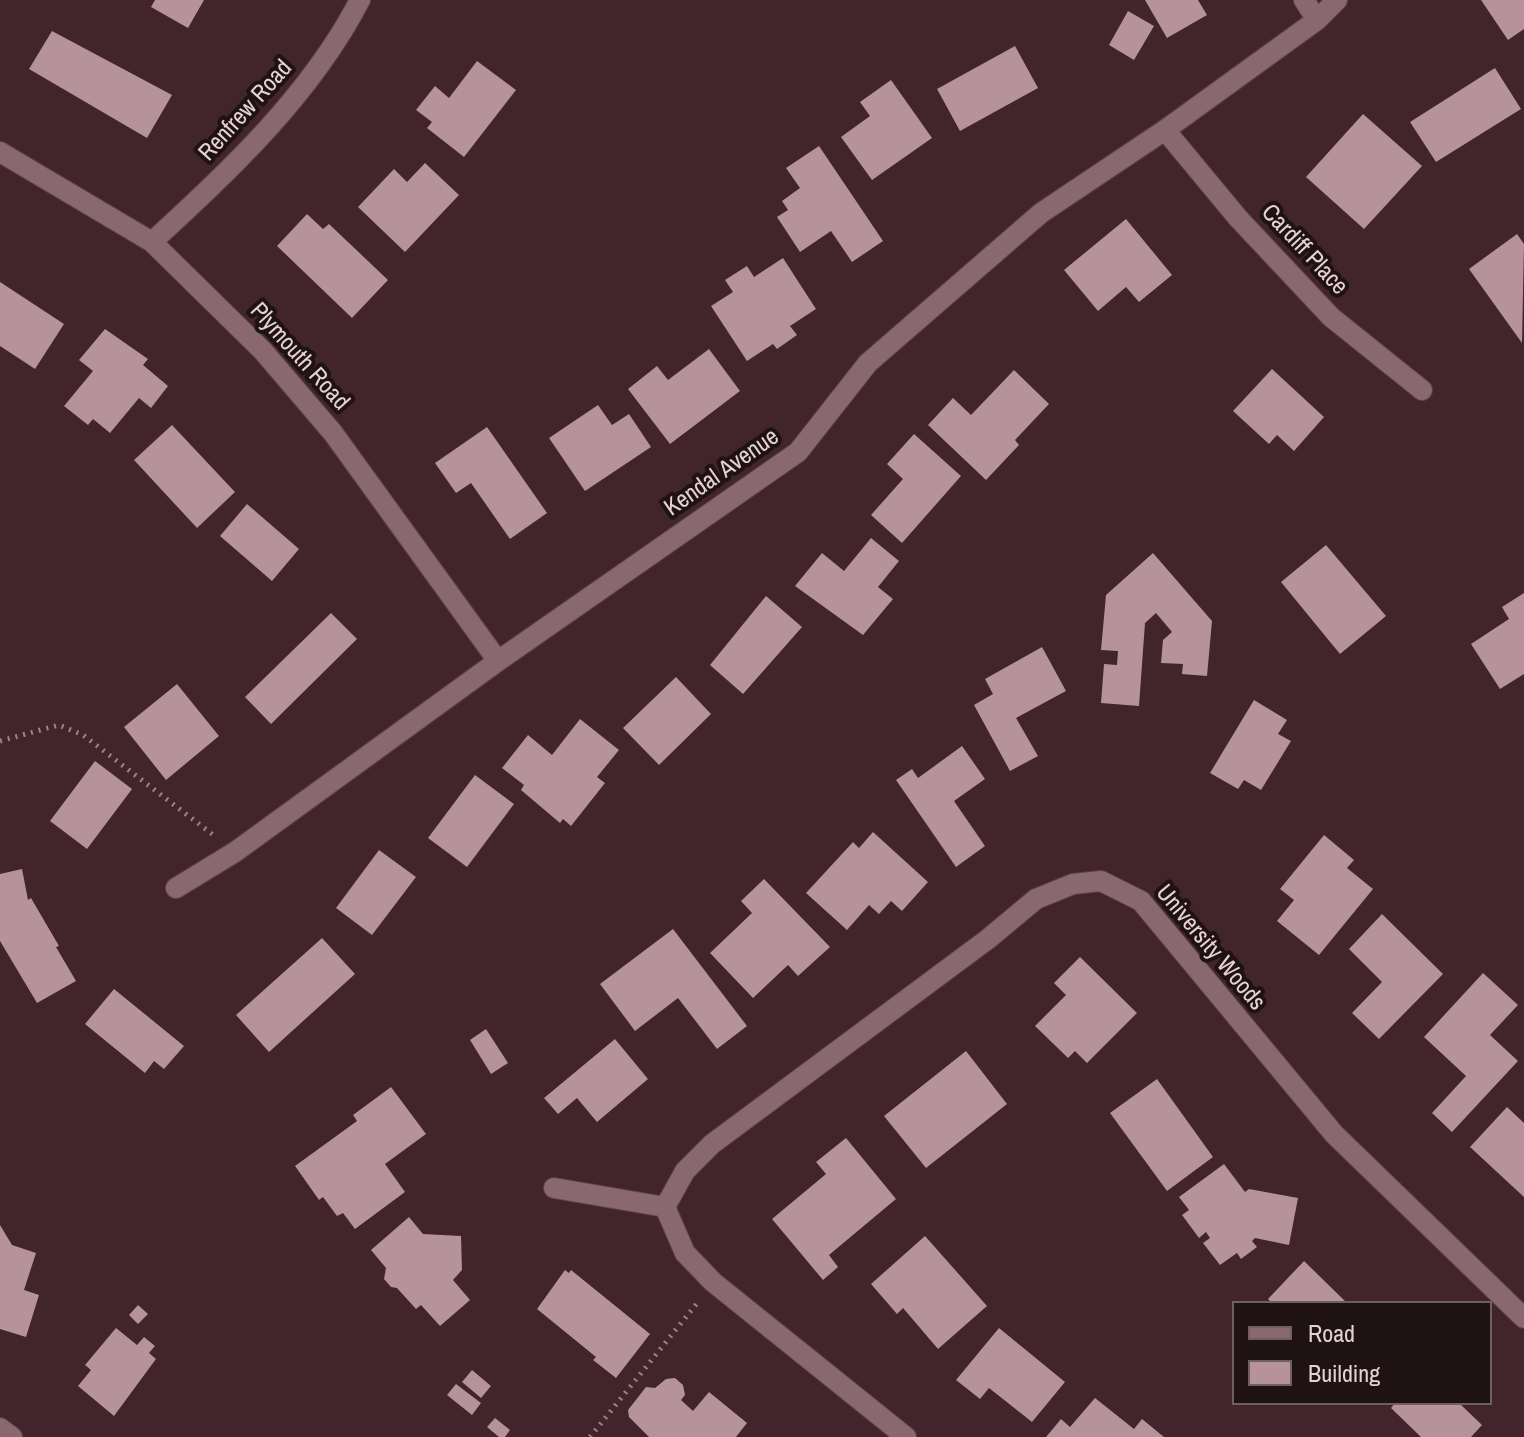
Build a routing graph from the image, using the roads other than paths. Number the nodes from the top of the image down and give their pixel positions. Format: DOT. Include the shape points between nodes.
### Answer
graph roads {
  1 [pos="360,0"];
  2 [pos="1304,0"];
  3 [pos="1337,0"];
  4 [pos="1317,20"];
  5 [pos="1165,130"];
  6 [pos="0,152"];
  7 [pos="152,242"];
  8 [pos="1422,390"];
  9 [pos="498,661"];
  10 [pos="176,888"];
  11 [pos="554,1188"];
  12 [pos="665,1207"];
  13 [pos="1524,1318"];
  14 [pos="0,1428"];
  15 [pos="12,1437"];
  16 [pos="906,1437"];
  1 -- 7 [label="street, Renfrew Road" via="340,39 300,94"];
  2 -- 4 [label="street"];
  3 -- 4 [label="street, Kendal Avenue"];
  4 -- 5 [label="street, Kendal Avenue"];
  5 -- 8 [label="street, Cardiff Place" via="1331,317"];
  5 -- 9 [label="street, Kendal Avenue" via="1041,213 868,363 798,452"];
  6 -- 7 [label="street, Plymouth Road"];
  7 -- 9 [label="street, Plymouth Road" via="263,351 333,433"];
  9 -- 10 [label="street, Kendal Avenue" via="235,852"];
  11 -- 12 [label="street"];
  12 -- 13 [label="street, University Woods" via="685,1171 712,1144 1036,899 1073,884 1101,881 1141,901 1334,1134"];
  12 -- 16 [label="street" via="685,1253 713,1282"];
  14 -- 15 [label="street"];
}
